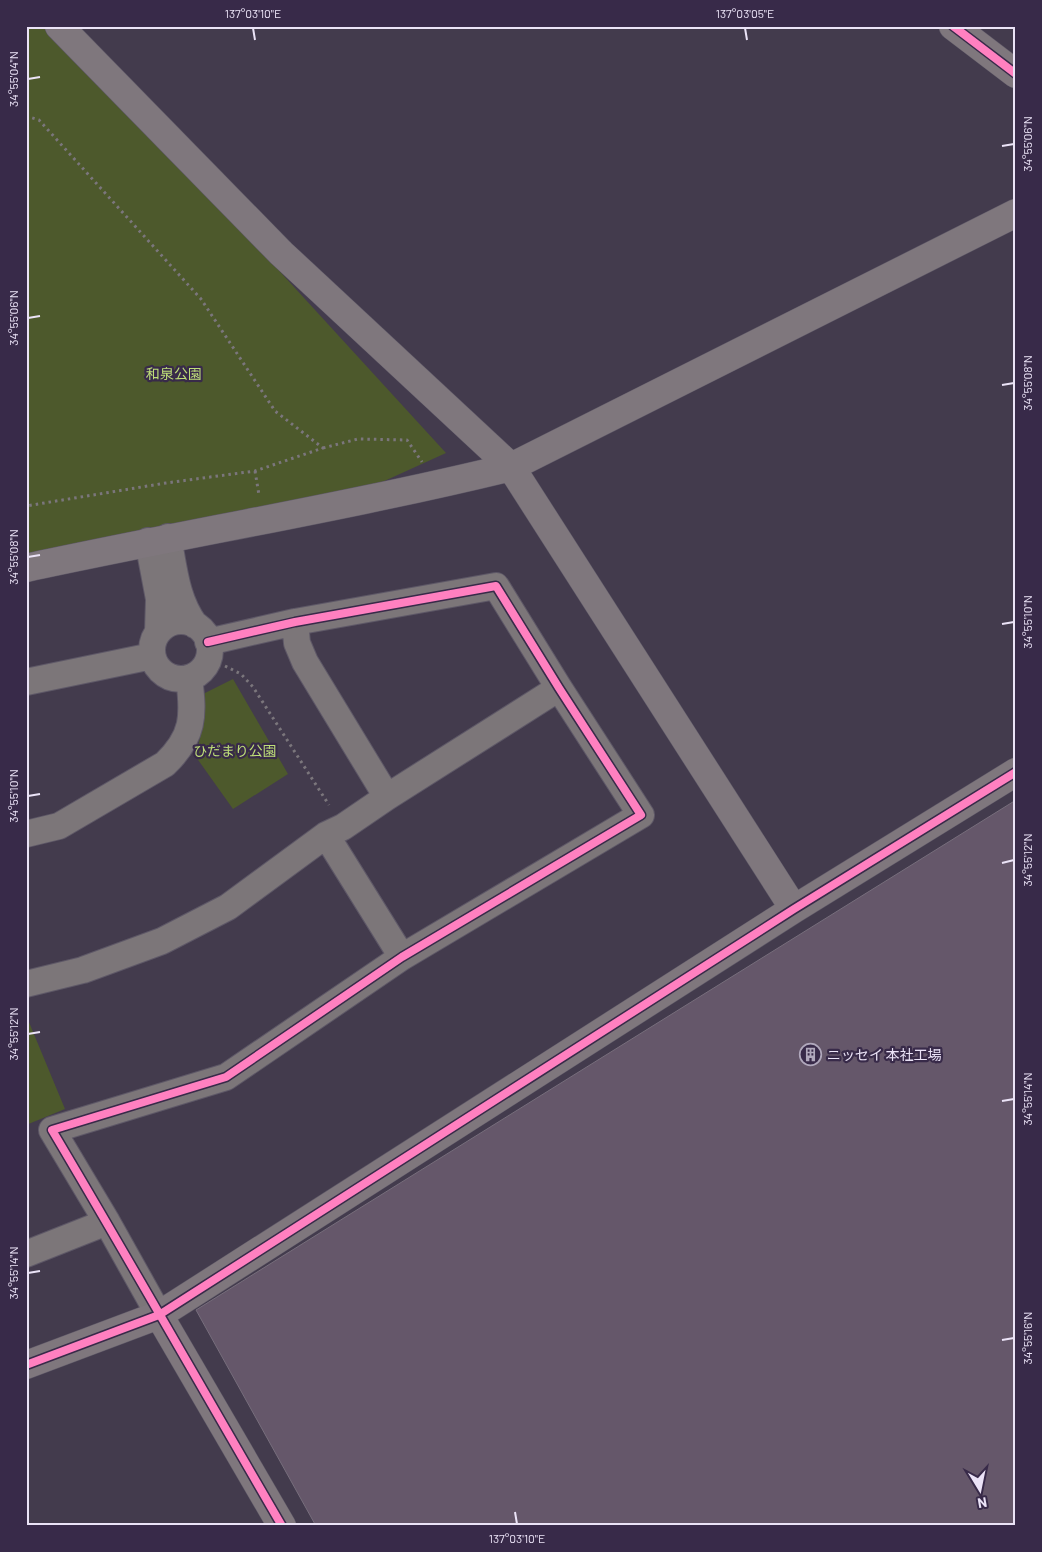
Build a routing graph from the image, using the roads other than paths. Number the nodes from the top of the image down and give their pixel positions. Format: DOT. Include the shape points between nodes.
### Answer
graph roads {
  1 [pos="58,26"];
  2 [pos="953,26"];
  3 [pos="1016,74"];
  4 [pos="1016,213"];
  5 [pos="511,467"];
  6 [pos="158,539"];
  7 [pos="26,568"];
  8 [pos="295,622"];
  9 [pos="204,641"];
  10 [pos="155,644"];
  11 [pos="189,678"];
  12 [pos="26,682"];
  13 [pos="559,688"];
  14 [pos="1016,772"];
  15 [pos="387,796"];
  16 [pos="335,831"];
  17 [pos="26,834"];
  18 [pos="794,909"];
  19 [pos="402,957"];
  20 [pos="26,984"];
  21 [pos="107,1222"];
  22 [pos="26,1254"];
  23 [pos="159,1316"];
  24 [pos="26,1365"];
  25 [pos="282,1526"];
  1 -- 5 [label="street" via="281,253"];
  2 -- 3 [label="street"];
  4 -- 5 [label="street"];
  5 -- 6 [label="street" via="264,520"];
  5 -- 18 [label="street"];
  6 -- 7 [label="street"];
  6 -- 9 [label="street" via="186,613"];
  6 -- 10 [label="street" via="159,599"];
  8 -- 9 [label="street"];
  8 -- 13 [label="street" via="496,586"];
  8 -- 15 [label="street" via="297,643 305,662"];
  9 -- 10 [label="street" via="179,621 171,623"];
  9 -- 11 [label="street" via="204,666"];
  10 -- 11 [label="street" via="156,665 162,672 170,677"];
  10 -- 12 [label="street"];
  11 -- 17 [label="street" via="192,723 177,753 165,764 59,826"];
  13 -- 15 [label="street"];
  13 -- 19 [label="street" via="641,815"];
  14 -- 18 [label="street"];
  15 -- 16 [label="street"];
  16 -- 19 [label="street"];
  16 -- 20 [label="street" via="228,907 162,941 83,970"];
  18 -- 23 [label="street"];
  19 -- 21 [label="street" via="226,1077 52,1130"];
  21 -- 22 [label="street"];
  21 -- 23 [label="street"];
  23 -- 24 [label="street"];
  23 -- 25 [label="street"];
}
